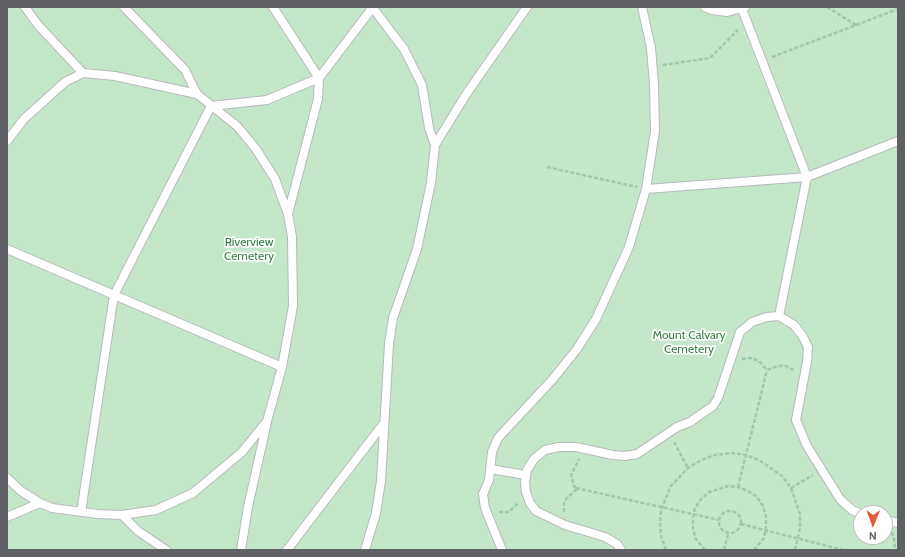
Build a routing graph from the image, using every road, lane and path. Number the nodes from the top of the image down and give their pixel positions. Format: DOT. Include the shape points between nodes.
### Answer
graph roads {
  1 [pos="25,7"];
  2 [pos="136,7"];
  3 [pos="273,7"];
  4 [pos="372,7"];
  5 [pos="527,7"];
  6 [pos="642,7"];
  7 [pos="705,7"];
  8 [pos="827,7"];
  9 [pos="744,8"];
  10 [pos="126,9"];
  11 [pos="898,9"];
  12 [pos="747,21"];
  13 [pos="856,25"];
  14 [pos="762,61"];
  15 [pos="652,67"];
  16 [pos="82,72"];
  17 [pos="319,78"];
  18 [pos="197,94"];
  19 [pos="211,106"];
  20 [pos="7,141"];
  21 [pos="898,141"];
  22 [pos="435,145"];
  23 [pos="548,167"];
  24 [pos="807,177"];
  25 [pos="646,189"];
  26 [pos="288,214"];
  27 [pos="7,250"];
  28 [pos="114,295"];
  29 [pos="779,316"];
  30 [pos="729,363"];
  31 [pos="282,367"];
  32 [pos="767,370"];
  33 [pos="804,380"];
  34 [pos="267,421"];
  35 [pos="385,423"];
  36 [pos="669,432"];
  37 [pos="594,452"];
  38 [pos="746,455"];
  39 [pos="688,468"];
  40 [pos="490,469"];
  41 [pos="822,470"];
  42 [pos="526,475"];
  43 [pos="7,478"];
  44 [pos="738,487"];
  45 [pos="576,488"];
  46 [pos="790,488"];
  47 [pos="526,492"];
  48 [pos="40,504"];
  49 [pos="662,507"];
  50 [pos="485,508"];
  51 [pos="853,510"];
  52 [pos="81,512"];
  53 [pos="694,514"];
  54 [pos="122,515"];
  55 [pos="7,517"];
  56 [pos="719,520"];
  57 [pos="741,524"];
  58 [pos="569,526"];
  59 [pos="766,531"];
  60 [pos="728,534"];
  61 [pos="893,538"];
  62 [pos="798,539"];
  63 [pos="166,550"];
  64 [pos="241,550"];
  65 [pos="287,550"];
  66 [pos="365,550"];
  67 [pos="502,550"];
  68 [pos="622,550"];
  69 [pos="666,550"];
  70 [pos="705,550"];
  71 [pos="724,550"];
  72 [pos="754,550"];
  73 [pos="795,550"];
  74 [pos="843,550"];
  75 [pos="894,550"];
  1 -- 16 [label="lane" via="38,25"];
  2 -- 10 [label="lane"];
  3 -- 17 [label="lane"];
  4 -- 17 [label="lane"];
  4 -- 22 [label="lane" via="404,49 422,85"];
  5 -- 22 [label="lane" via="467,93"];
  6 -- 15 [label="lane" via="651,48"];
  7 -- 9 [label="lane" via="727,12"];
  8 -- 13 [label="path"];
  9 -- 12 [label="lane"];
  10 -- 18 [label="lane" via="184,70"];
  11 -- 13 [label="path"];
  12 -- 14 [label="lane"];
  12 -- 15 [label="path" via="710,58"];
  13 -- 14 [label="path"];
  14 -- 24 [label="lane"];
  15 -- 25 [label="lane" via="654,131"];
  16 -- 18 [label="lane" via="115,76"];
  16 -- 20 [label="lane" via="66,82 24,119"];
  17 -- 19 [label="lane" via="267,100"];
  17 -- 26 [label="lane" via="318,99"];
  18 -- 19 [label="lane"];
  19 -- 26 [label="lane" via="237,126 256,150 275,179"];
  19 -- 28 [label="lane"];
  21 -- 24 [label="lane"];
  22 -- 35 [label="lane" via="431,183 417,249 393,318 389,344"];
  23 -- 25 [label="path"];
  24 -- 25 [label="lane"];
  24 -- 29 [label="lane"];
  25 -- 40 [label="lane" via="629,248 596,319 577,349 552,380 498,438 492,452"];
  26 -- 31 [label="lane" via="294,260 293,306"];
  27 -- 28 [label="lane"];
  28 -- 31 [label="lane"];
  28 -- 52 [label="lane"];
  29 -- 30 [label="lane" via="752,322 740,332"];
  29 -- 33 [label="lane" via="794,325 808,347"];
  30 -- 32 [label="path" via="751,358 759,361"];
  30 -- 36 [label="lane" via="723,387 713,406 690,422"];
  31 -- 34 [label="lane"];
  32 -- 33 [label="path" via="786,366"];
  32 -- 38 [label="path"];
  33 -- 41 [label="lane" via="796,420 807,446"];
  34 -- 54 [label="lane" via="242,452 193,493 156,510"];
  34 -- 64 [label="lane"];
  35 -- 65 [label="lane"];
  35 -- 66 [label="lane" via="381,482 376,513"];
  36 -- 37 [label="lane" via="637,454 625,456"];
  36 -- 39 [label="path"];
  37 -- 42 [label="lane" via="576,447 545,450 534,459"];
  37 -- 45 [label="path" via="578,459 572,471 572,481"];
  38 -- 39 [label="path" via="715,455"];
  38 -- 44 [label="path"];
  38 -- 46 [label="path" via="772,467"];
  39 -- 49 [label="path" via="670,486"];
  40 -- 42 [label="lane"];
  40 -- 50 [label="lane" via="484,494"];
  41 -- 46 [label="path"];
  41 -- 51 [label="lane" via="840,499"];
  42 -- 47 [label="lane"];
  43 -- 48 [label="lane"];
  44 -- 53 [label="path" via="728,486 709,492 701,499"];
  44 -- 59 [label="path" via="757,497 763,506"];
  45 -- 49 [label="path"];
  45 -- 58 [label="path" via="577,490 569,495 564,503"];
  46 -- 62 [label="path" via="800,514"];
  47 -- 50 [label="path" via="517,506 509,512"];
  47 -- 58 [label="lane" via="536,511"];
  48 -- 52 [label="lane"];
  48 -- 55 [label="lane"];
  49 -- 53 [label="path"];
  49 -- 69 [label="path" via="661,536"];
  50 -- 67 [label="lane"];
  52 -- 54 [label="lane"];
  53 -- 56 [label="path"];
  53 -- 70 [label="path" via="694,534"];
  54 -- 63 [label="lane" via="138,531"];
  56 -- 57 [label="path" via="722,514 732,511 738,514"];
  56 -- 60 [label="path" via="720,528"];
  57 -- 59 [label="path"];
  57 -- 60 [label="path" via="736,532"];
  58 -- 68 [label="lane" via="605,537"];
  59 -- 62 [label="path"];
  59 -- 72 [label="path" via="764,538"];
  60 -- 71 [label="path"];
  61 -- 75 [label="path"];
  62 -- 73 [label="path"];
  62 -- 74 [label="path"];
}
